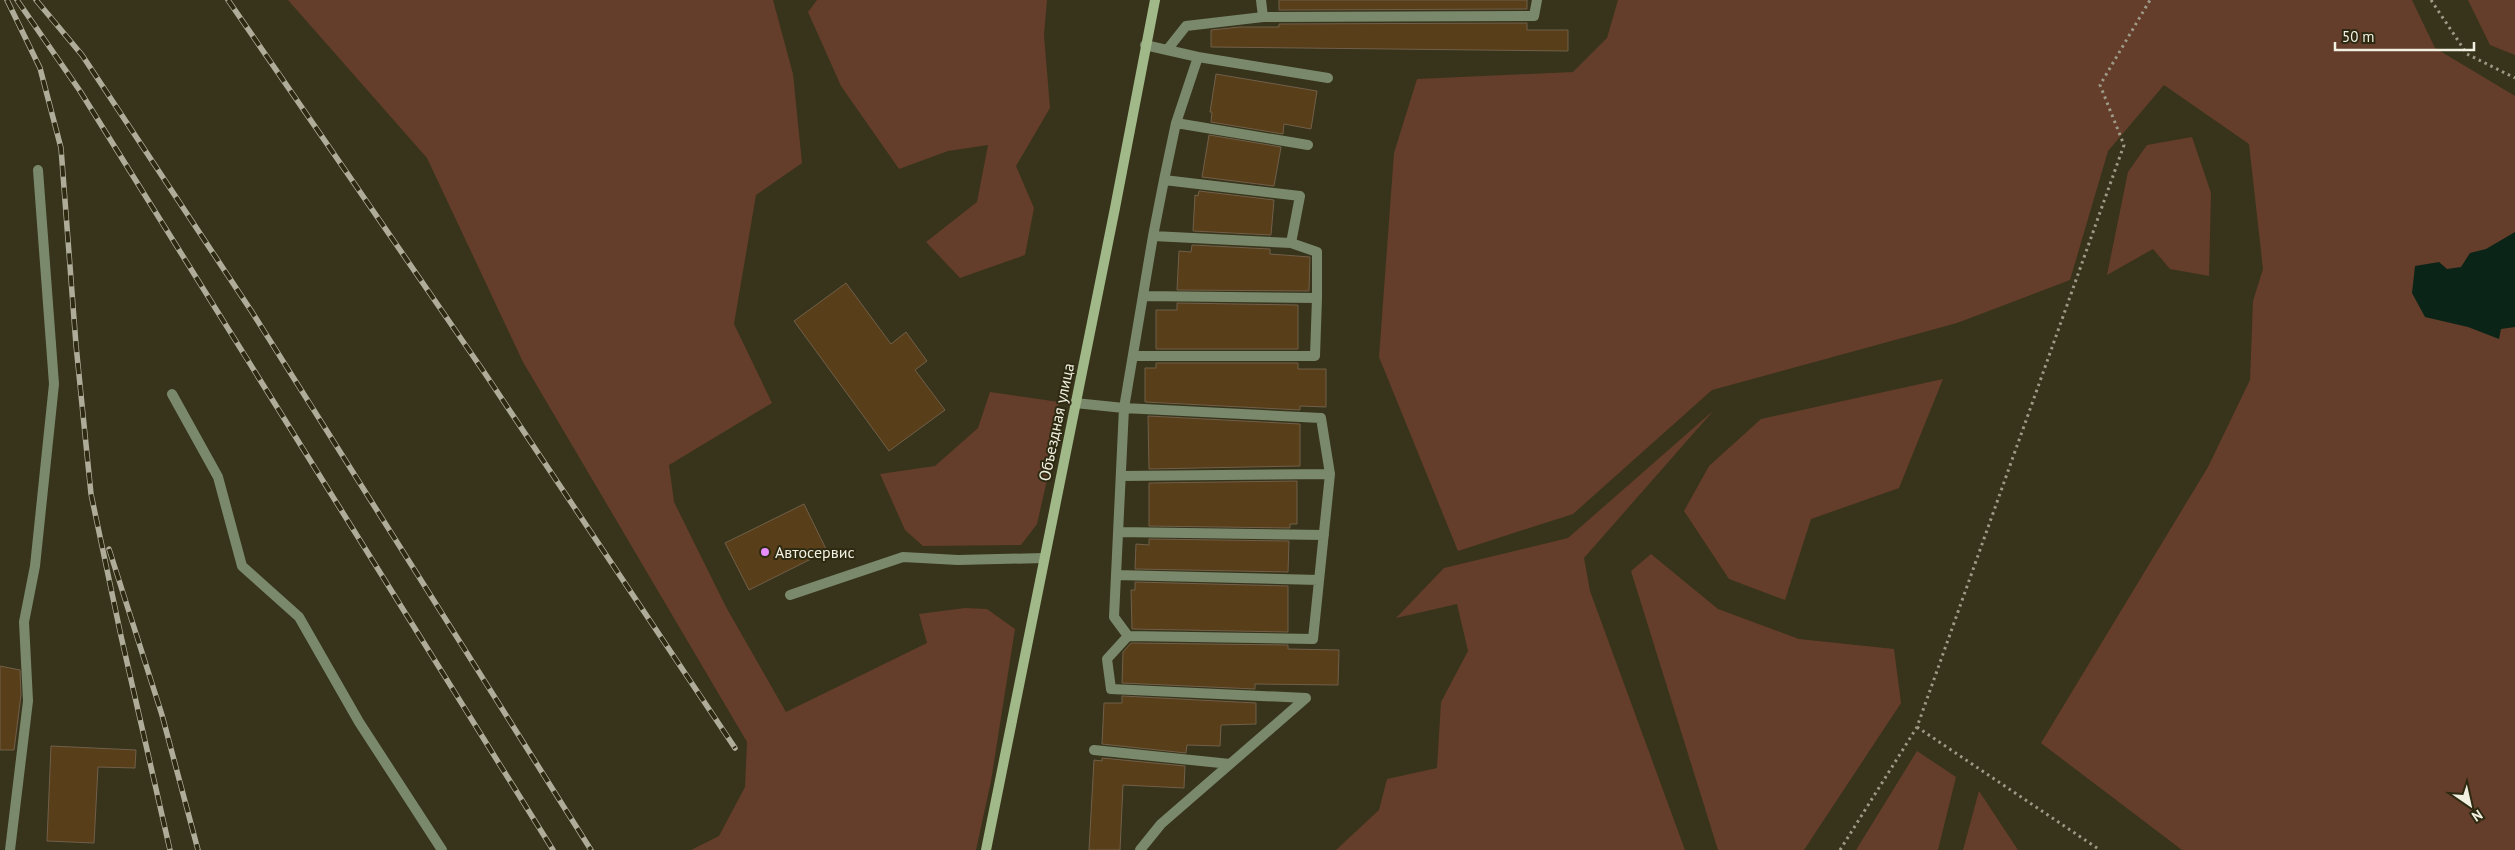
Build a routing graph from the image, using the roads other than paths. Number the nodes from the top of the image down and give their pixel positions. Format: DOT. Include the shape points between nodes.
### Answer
graph roads {
  1 [pos="1155,0"];
  2 [pos="1260,0"];
  3 [pos="1537,0"];
  4 [pos="1262,17"];
  5 [pos="1145,45"];
  6 [pos="1167,50"];
  7 [pos="1198,57"];
  8 [pos="1328,78"];
  9 [pos="1176,123"];
  10 [pos="1308,145"];
  11 [pos="38,170"];
  12 [pos="1164,180"];
  13 [pos="1153,236"];
  14 [pos="1291,243"];
  15 [pos="1143,296"];
  16 [pos="1317,298"];
  17 [pos="1133,356"];
  18 [pos="172,394"];
  19 [pos="1076,404"];
  20 [pos="1124,408"];
  21 [pos="1330,474"];
  22 [pos="1121,476"];
  23 [pos="1118,532"];
  24 [pos="1324,535"];
  25 [pos="1044,558"];
  26 [pos="1116,574"];
  27 [pos="1319,580"];
  28 [pos="790,595"];
  29 [pos="1128,636"];
  30 [pos="1094,750"];
  31 [pos="1230,764"];
  32 [pos="10,850"];
  33 [pos="442,850"];
  34 [pos="986,850"];
  35 [pos="1140,850"];
  1 -- 5 [label="main road, Объездная улица"];
  2 -- 4 [label="lane"];
  3 -- 4 [label="lane" via="1534,16"];
  4 -- 6 [label="lane" via="1186,26"];
  5 -- 6 [label="lane"];
  5 -- 19 [label="main road, Объездная улица"];
  6 -- 7 [label="lane"];
  7 -- 8 [label="lane"];
  7 -- 9 [label="lane"];
  9 -- 10 [label="lane"];
  9 -- 12 [label="lane"];
  11 -- 32 [label="lane" via="54,384 35,566 24,622 28,701"];
  12 -- 13 [label="lane"];
  12 -- 14 [label="lane" via="1300,196"];
  13 -- 14 [label="lane"];
  13 -- 15 [label="lane"];
  14 -- 16 [label="lane" via="1317,252"];
  15 -- 16 [label="lane"];
  15 -- 17 [label="lane"];
  16 -- 17 [label="lane" via="1315,356"];
  17 -- 20 [label="lane"];
  18 -- 33 [label="lane" via="218,477 242,566 299,617 359,722"];
  19 -- 20 [label="lane"];
  19 -- 25 [label="main road, Объездная улица"];
  20 -- 21 [label="lane" via="1320,418"];
  20 -- 22 [label="lane"];
  21 -- 22 [label="lane"];
  21 -- 24 [label="lane"];
  22 -- 23 [label="lane"];
  23 -- 24 [label="lane"];
  23 -- 26 [label="lane"];
  24 -- 27 [label="lane"];
  25 -- 28 [label="lane" via="958,560 903,557"];
  25 -- 34 [label="main road, Объездная улица"];
  26 -- 27 [label="lane"];
  26 -- 29 [label="lane" via="1114,617"];
  27 -- 29 [label="lane" via="1313,639"];
  29 -- 31 [label="lane" via="1107,659 1111,689 1306,698"];
  30 -- 31 [label="lane"];
  31 -- 35 [label="lane" via="1161,824"];
}
